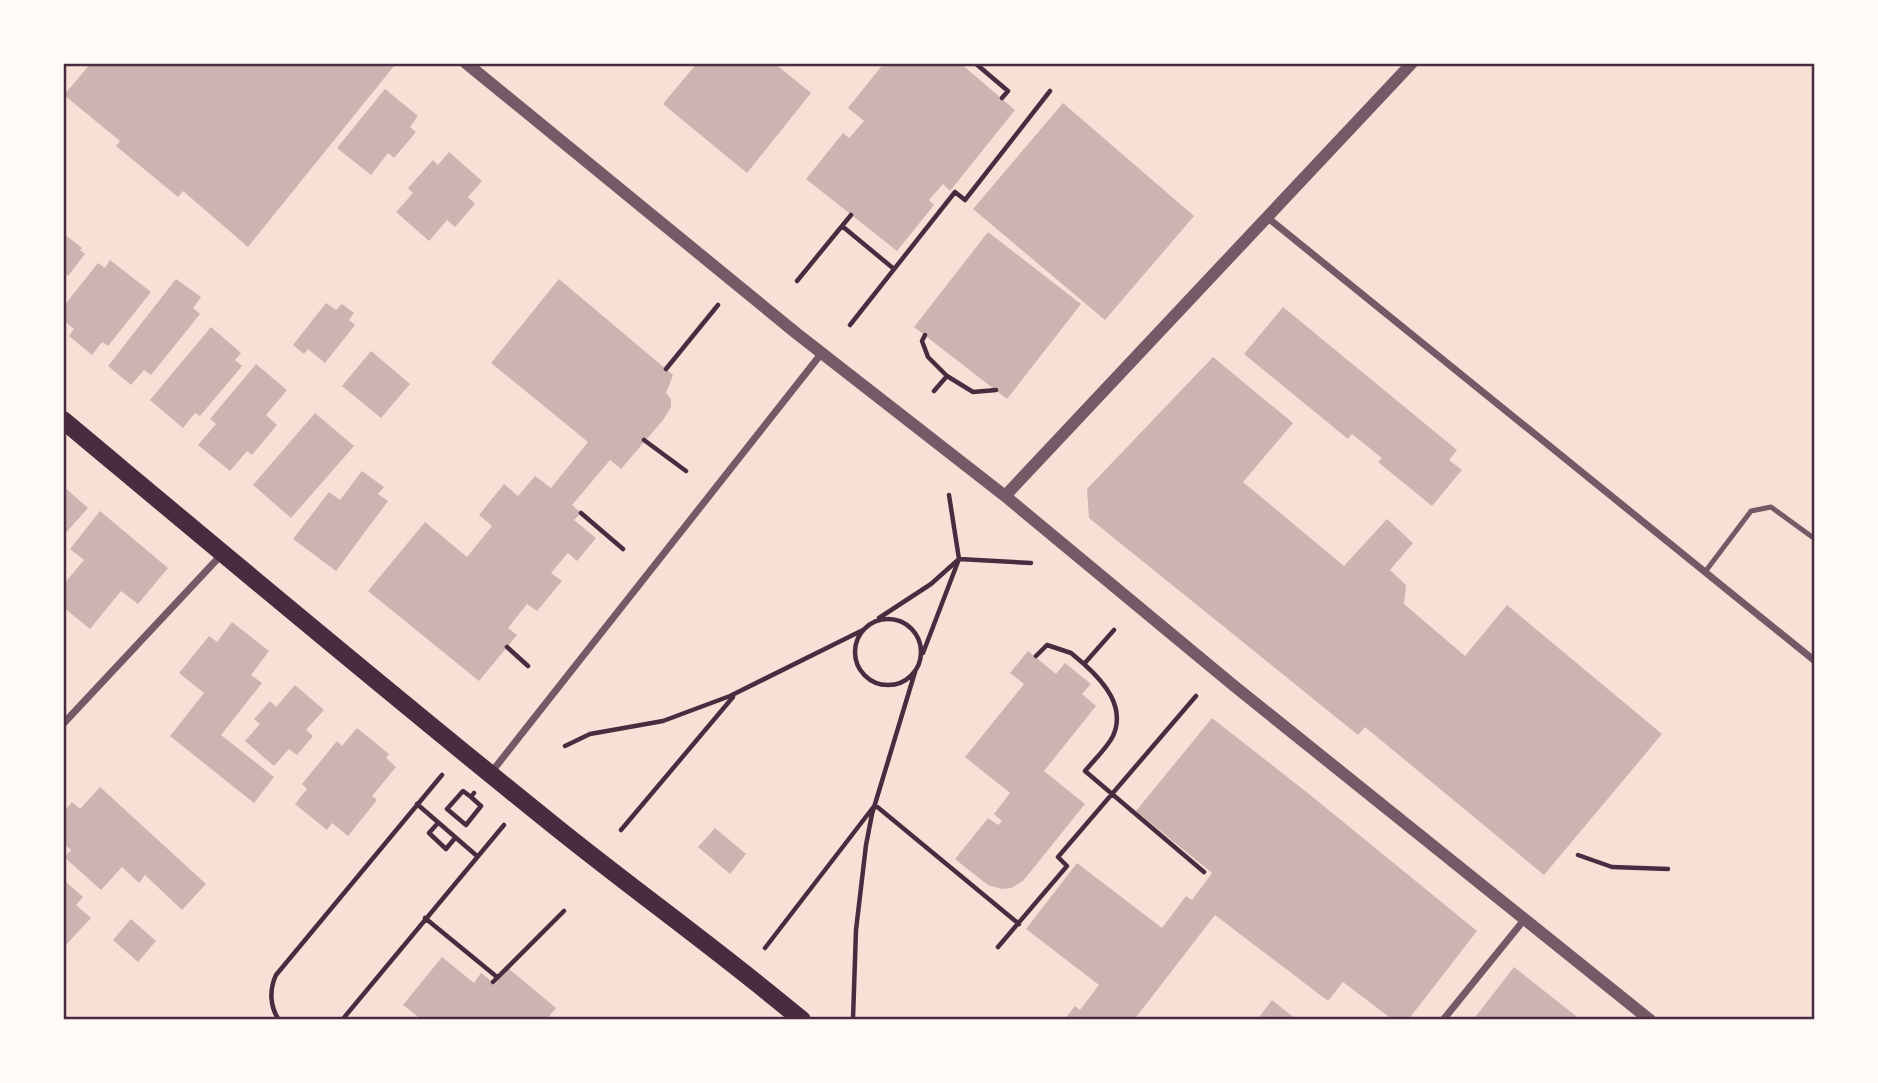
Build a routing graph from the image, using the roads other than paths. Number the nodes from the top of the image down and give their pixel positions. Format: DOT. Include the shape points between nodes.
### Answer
graph roads {
  1 [pos="466,63"];
  2 [pos="1412,63"];
  3 [pos="1268,218"];
  4 [pos="821,354"];
  5 [pos="63,420"];
  6 [pos="1005,496"];
  7 [pos="1815,539"];
  8 [pos="223,553"];
  9 [pos="1706,572"];
  10 [pos="1815,662"];
  11 [pos="63,723"];
  12 [pos="490,774"];
  13 [pos="1524,920"];
  14 [pos="802,1020"];
  15 [pos="1443,1020"];
  16 [pos="1650,1020"];
  1 -- 4 [label="street"];
  2 -- 3 [label="street"];
  3 -- 6 [label="street"];
  3 -- 9 [label="street"];
  4 -- 6 [label="street"];
  4 -- 12 [label="street"];
  5 -- 8 [label="main road"];
  6 -- 13 [label="street"];
  7 -- 9 [label="lane" via="1771,507 1751,511"];
  8 -- 11 [label="street"];
  8 -- 12 [label="main road"];
  9 -- 10 [label="street"];
  12 -- 14 [label="main road"];
  13 -- 15 [label="street"];
  13 -- 16 [label="street"];
}
